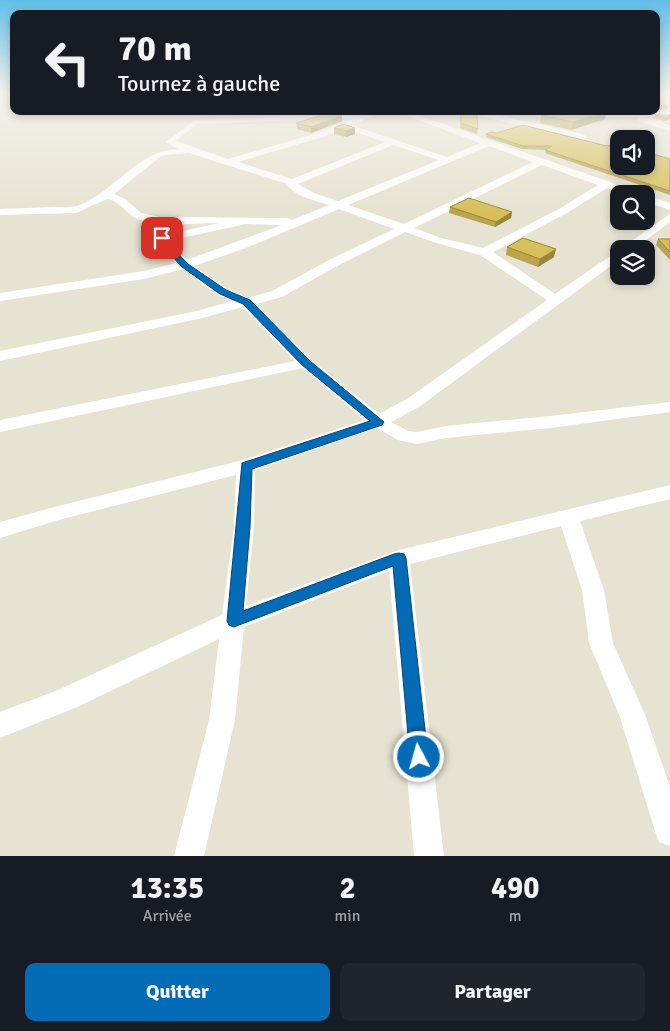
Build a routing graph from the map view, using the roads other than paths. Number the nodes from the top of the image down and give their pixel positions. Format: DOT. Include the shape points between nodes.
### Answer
graph roads {
  1 [pos="183,132"];
  2 [pos="325,132"];
  3 [pos="363,132"];
  4 [pos="457,132"];
  5 [pos="561,132"];
  6 [pos="583,137"];
  7 [pos="394,142"];
  8 [pos="488,143"];
  9 [pos="191,151"];
  10 [pos="448,160"];
  11 [pos="228,162"];
  12 [pos="541,162"];
  13 [pos="292,182"];
  14 [pos="606,184"];
  15 [pos="610,185"];
  16 [pos="106,196"];
  17 [pos="655,201"];
  18 [pos="341,205"];
  19 [pos="670,207"];
  20 [pos="0,212"];
  21 [pos="670,217"];
  22 [pos="298,221"];
  23 [pos="242,222"];
  24 [pos="406,228"];
  25 [pos="638,240"];
  26 [pos="484,252"];
  27 [pos="610,261"];
  28 [pos="185,265"];
  29 [pos="0,297"];
  30 [pos="556,300"];
  31 [pos="246,302"];
  32 [pos="0,356"];
  33 [pos="306,363"];
  34 [pos="670,407"];
  35 [pos="378,422"];
  36 [pos="0,426"];
  37 [pos="246,466"];
  38 [pos="670,492"];
  39 [pos="568,517"];
  40 [pos="0,530"];
  41 [pos="399,558"];
  42 [pos="234,621"];
  43 [pos="0,725"];
  44 [pos="665,799"];
  45 [pos="670,831"];
  46 [pos="189,856"];
  47 [pos="429,856"];
  1 -- 9 [label="street" via="170,142"];
  2 -- 11 [label="street"];
  3 -- 7 [label="street"];
  4 -- 8 [label="street"];
  5 -- 6 [label="street"];
  7 -- 10 [label="street"];
  7 -- 13 [label="street"];
  8 -- 10 [label="street"];
  8 -- 12 [label="street"];
  9 -- 11 [label="street"];
  9 -- 16 [label="street" via="157,155"];
  10 -- 18 [label="street"];
  11 -- 13 [label="street"];
  12 -- 14 [label="street"];
  12 -- 24 [label="street"];
  13 -- 18 [label="street" via="293,186 310,195"];
  14 -- 15 [label="street"];
  14 -- 26 [label="street" via="563,211"];
  16 -- 20 [label="street" via="76,210"];
  16 -- 23 [label="street" via="114,197 128,210 143,217"];
  17 -- 19 [label="street"];
  18 -- 22 [label="street"];
  18 -- 24 [label="street"];
  21 -- 25 [label="street"];
  22 -- 23 [label="street"];
  22 -- 28 [label="street"];
  23 -- 28 [label="street" via="160,238"];
  24 -- 26 [label="street"];
  24 -- 31 [label="street" via="277,294"];
  26 -- 30 [label="street"];
  27 -- 30 [label="street"];
  28 -- 29 [label="street"];
  28 -- 31 [label="street" via="223,292"];
  30 -- 35 [label="street" via="413,403"];
  31 -- 32 [label="street"];
  31 -- 33 [label="street"];
  33 -- 35 [label="street"];
  33 -- 36 [label="street"];
  34 -- 35 [label="street" via="417,438 404,436"];
  35 -- 37 [label="street"];
  37 -- 40 [label="street"];
  37 -- 42 [label="street" via="244,527"];
  38 -- 39 [label="street"];
  39 -- 41 [label="street"];
  39 -- 44 [label="street" via="593,590 601,643"];
  41 -- 42 [label="street"];
  41 -- 47 [label="street"];
  42 -- 43 [label="street" via="66,699"];
  42 -- 46 [label="street" via="222,720"];
  44 -- 45 [label="street"];
}
